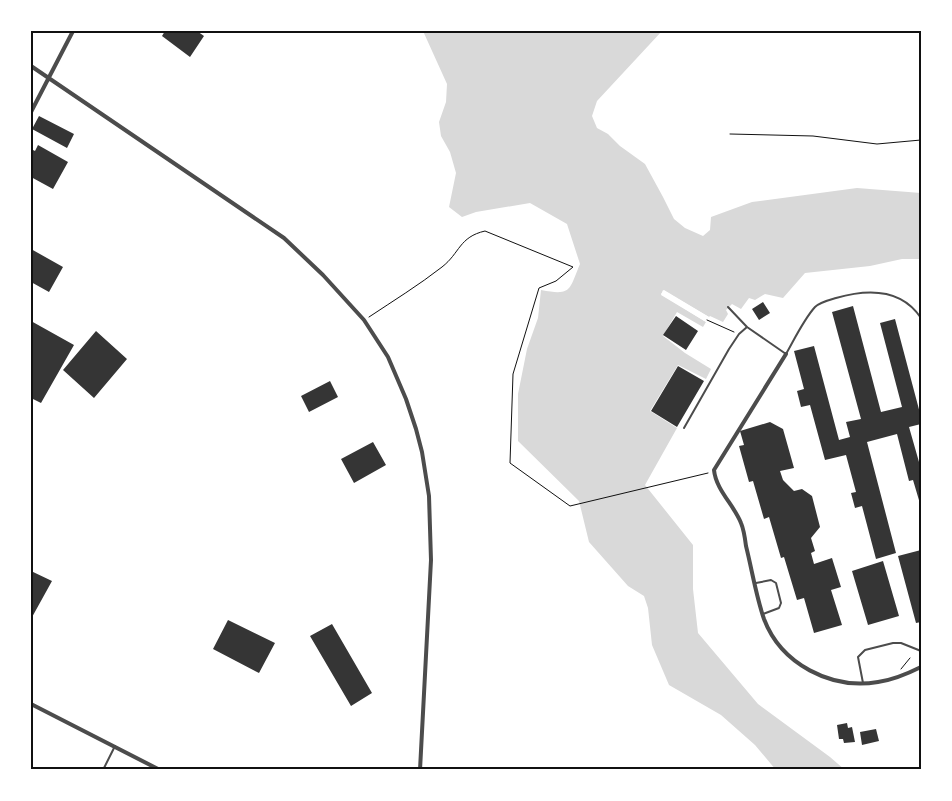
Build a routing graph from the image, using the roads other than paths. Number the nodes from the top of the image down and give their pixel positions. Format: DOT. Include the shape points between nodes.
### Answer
graph roads {
  1 [pos="74,31"];
  2 [pos="31,66"];
  3 [pos="50,80"];
  4 [pos="31,112"];
  5 [pos="728,307"];
  6 [pos="921,318"];
  7 [pos="747,327"];
  8 [pos="786,354"];
  9 [pos="684,428"];
  10 [pos="755,583"];
  11 [pos="763,614"];
  12 [pos="921,651"];
  13 [pos="921,667"];
  14 [pos="863,683"];
  15 [pos="31,704"];
  16 [pos="115,746"];
  17 [pos="103,770"];
  18 [pos="160,770"];
  19 [pos="420,770"];
  1 -- 3 [label="street"];
  2 -- 3 [label="street"];
  3 -- 4 [label="street"];
  3 -- 19 [label="street" via="284,238 364,320 388,357 406,399 422,452 429,496 431,560"];
  5 -- 7 [label="lane"];
  6 -- 8 [label="lane" via="907,302 889,294 841,297 815,307"];
  7 -- 8 [label="lane"];
  7 -- 9 [label="lane" via="729,349"];
  8 -- 10 [label="street" via="714,470 722,492 741,523"];
  10 -- 11 [label="street"];
  10 -- 11 [label="lane" via="771,580 776,583 781,603 779,608"];
  11 -- 14 [label="street" via="779,645 813,673 831,680"];
  12 -- 14 [label="lane" via="901,643 864,650 858,657"];
  13 -- 14 [label="street" via="881,682"];
  15 -- 16 [label="street"];
  16 -- 17 [label="lane"];
  16 -- 18 [label="street"];
}
